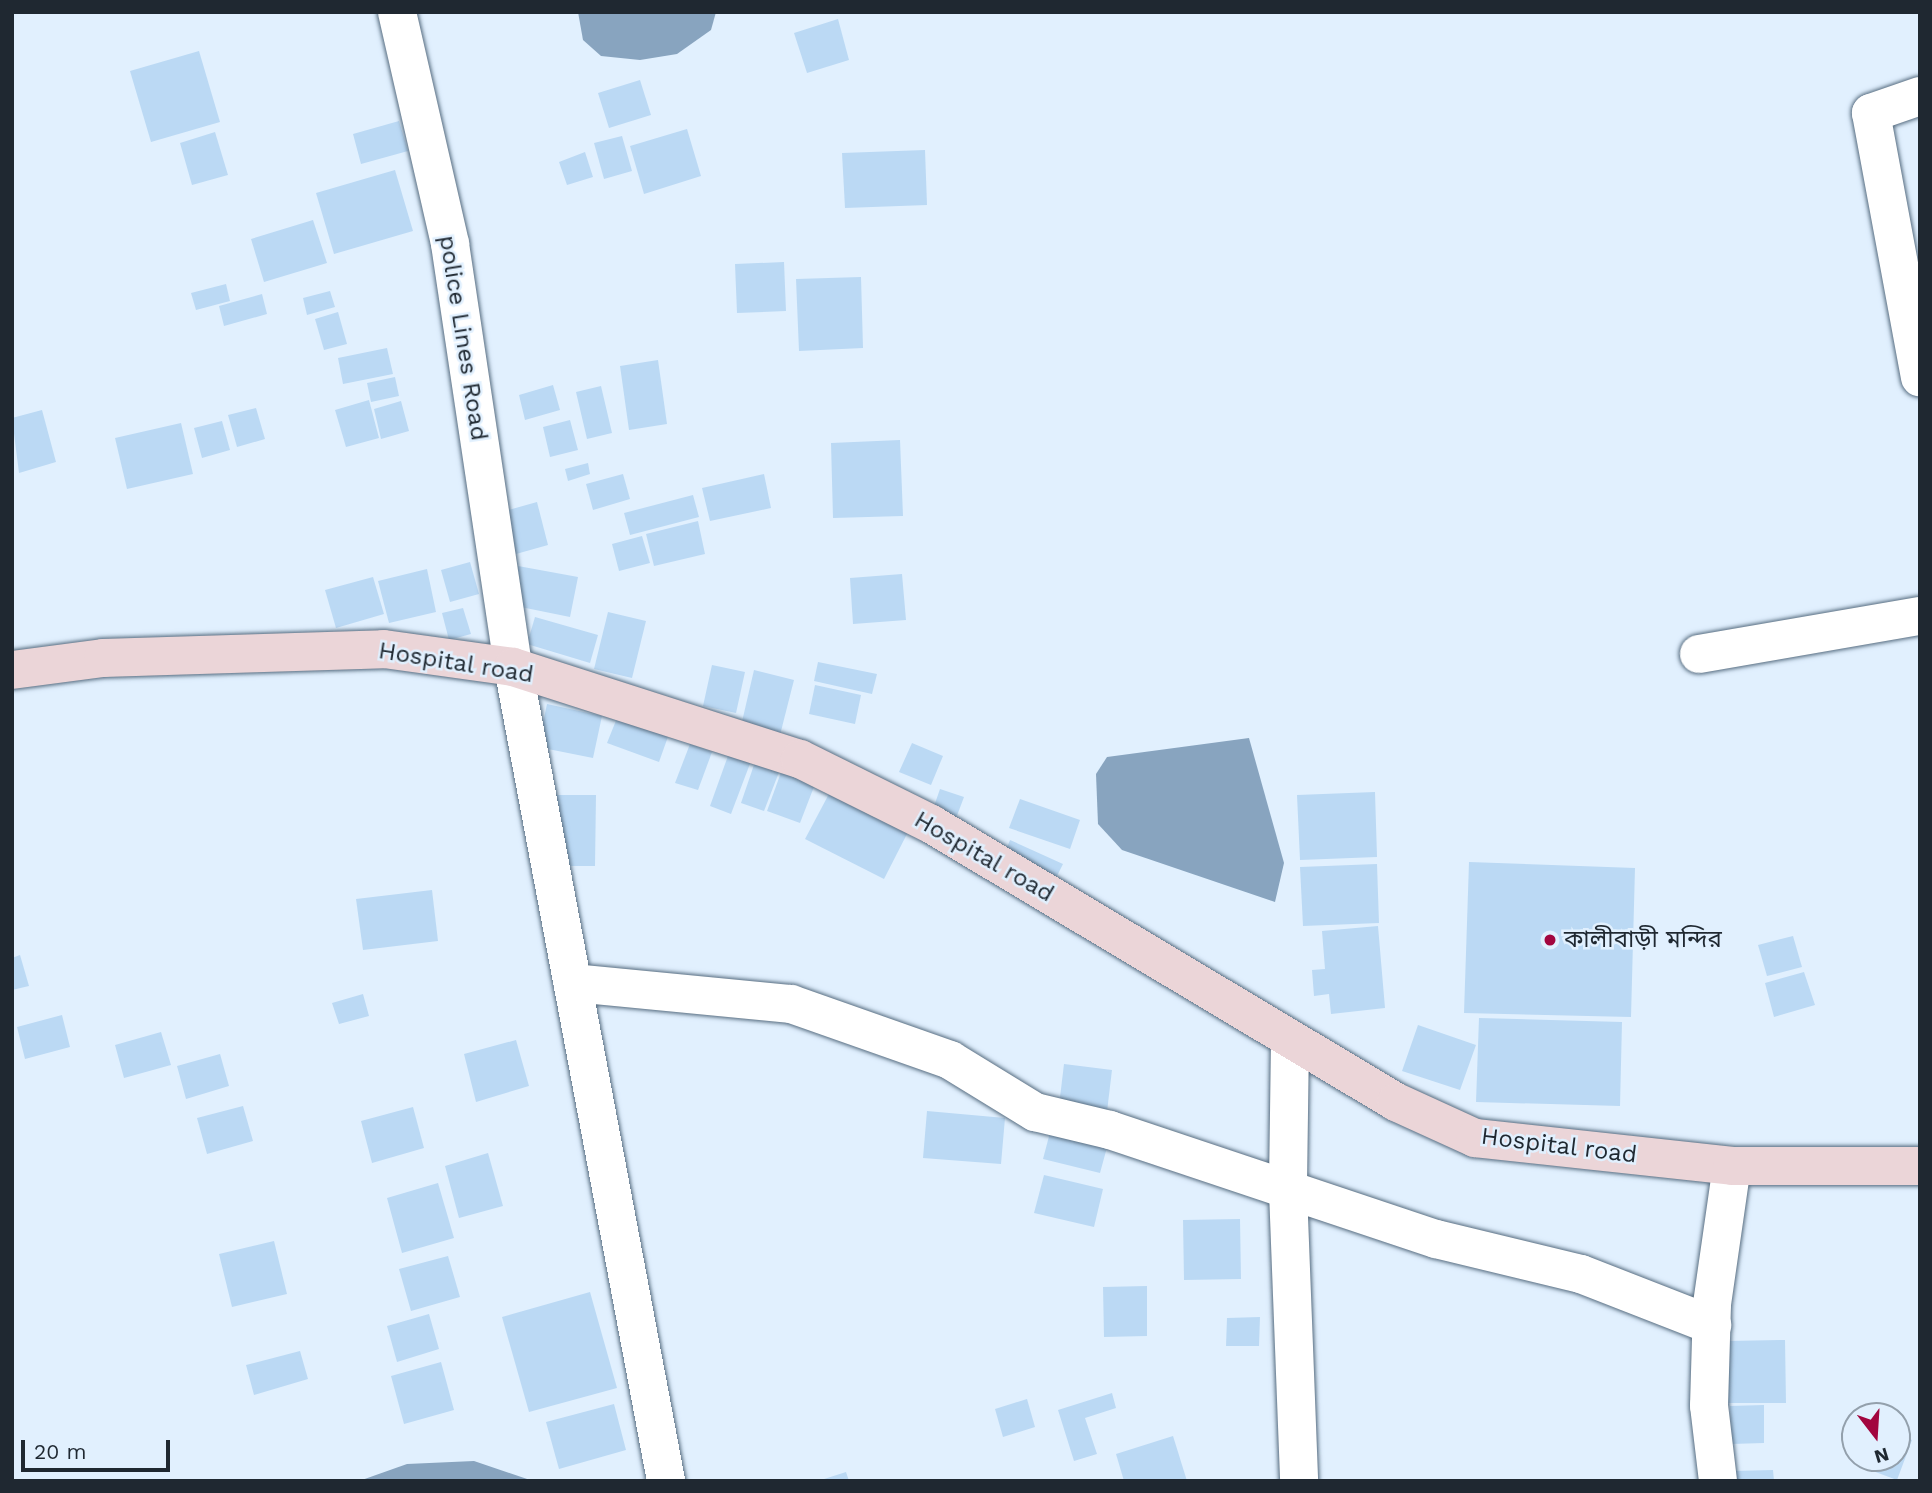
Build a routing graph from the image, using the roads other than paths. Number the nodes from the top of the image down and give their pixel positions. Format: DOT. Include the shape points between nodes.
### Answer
graph roads {
  1 [pos="397,12"];
  2 [pos="1920,96"];
  3 [pos="1920,378"];
  4 [pos="1920,616"];
  5 [pos="1699,654"];
  6 [pos="513,667"];
  7 [pos="12,670"];
  8 [pos="572,983"];
  9 [pos="1290,1041"];
  10 [pos="1920,1166"];
  11 [pos="1729,1178"];
  12 [pos="1288,1191"];
  13 [pos="1712,1315"];
  14 [pos="666,1481"];
  15 [pos="1299,1481"];
  16 [pos="1718,1481"];
  1 -- 6 [label="street, police Lines Road" via="450,244"];
  2 -- 3 [label="street" via="1871,113 1882,198"];
  4 -- 5 [label="street"];
  6 -- 7 [label="street, Hospital road" via="384,649 103,658"];
  6 -- 8 [label="street, police Lines Road"];
  6 -- 9 [label="street, Hospital road" via="800,759 931,824"];
  8 -- 12 [label="street" via="791,1004 950,1060 1035,1112 1110,1130"];
  8 -- 14 [label="street, police Lines Road"];
  9 -- 11 [label="street, Hospital road" via="1396,1102 1475,1138"];
  9 -- 12 [label="street"];
  10 -- 11 [label="street, Hospital road"];
  11 -- 13 [label="street"];
  12 -- 13 [label="street" via="1436,1239 1580,1274"];
  12 -- 15 [label="street"];
  13 -- 16 [label="street" via="1709,1405"];
}
